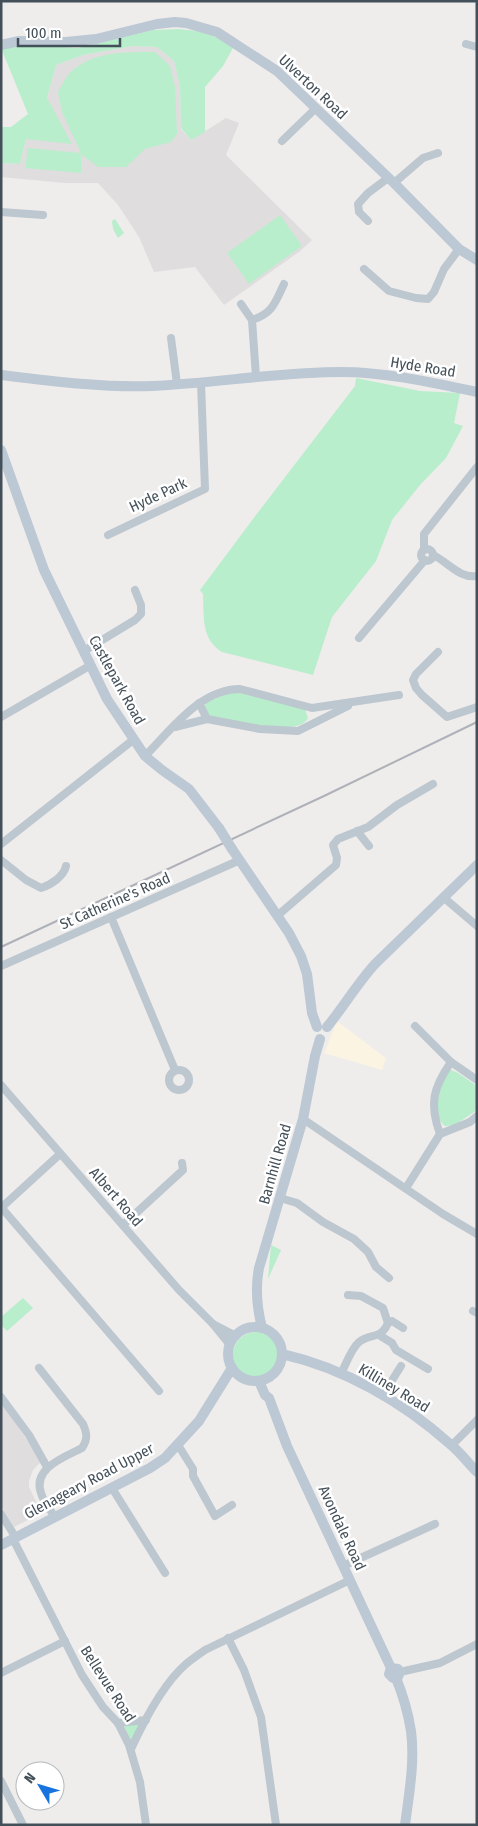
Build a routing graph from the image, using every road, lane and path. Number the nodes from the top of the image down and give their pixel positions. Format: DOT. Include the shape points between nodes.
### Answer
graph roads {
  1 [pos="466,44"];
  2 [pos="1,45"];
  3 [pos="477,47"];
  4 [pos="315,109"];
  5 [pos="282,141"];
  6 [pos="438,153"];
  7 [pos="391,180"];
  8 [pos="1,212"];
  9 [pos="43,215"];
  10 [pos="368,221"];
  11 [pos="459,249"];
  12 [pos="477,260"];
  13 [pos="364,269"];
  14 [pos="284,284"];
  15 [pos="240,304"];
  16 [pos="252,320"];
  17 [pos="171,338"];
  18 [pos="1,375"];
  19 [pos="256,377"];
  20 [pos="201,383"];
  21 [pos="177,384"];
  22 [pos="477,392"];
  23 [pos="1,450"];
  24 [pos="477,468"];
  25 [pos="108,535"];
  26 [pos="424,550"];
  27 [pos="433,555"];
  28 [pos="425,560"];
  29 [pos="477,576"];
  30 [pos="135,590"];
  31 [pos="359,638"];
  32 [pos="84,650"];
  33 [pos="438,652"];
  34 [pos="91,665"];
  35 [pos="399,695"];
  36 [pos="199,702"];
  37 [pos="354,702"];
  38 [pos="477,707"];
  39 [pos="312,708"];
  40 [pos="1,717"];
  41 [pos="207,719"];
  42 [pos="317,721"];
  43 [pos="173,727"];
  44 [pos="133,740"];
  45 [pos="145,756"];
  46 [pos="433,784"];
  47 [pos="357,831"];
  48 [pos="1,844"];
  49 [pos="369,846"];
  50 [pos="1,860"];
  51 [pos="240,860"];
  52 [pos="477,865"];
  53 [pos="66,866"];
  54 [pos="443,897"];
  55 [pos="277,916"];
  56 [pos="111,917"];
  57 [pos="477,926"];
  58 [pos="1,966"];
  59 [pos="415,1026"];
  60 [pos="322,1027"];
  61 [pos="451,1062"];
  62 [pos="175,1070"];
  63 [pos="477,1080"];
  64 [pos="1,1085"];
  65 [pos="477,1116"];
  66 [pos="303,1119"];
  67 [pos="440,1134"];
  68 [pos="60,1154"];
  69 [pos="182,1163"];
  70 [pos="406,1188"];
  71 [pos="280,1198"];
  72 [pos="2,1207"];
  73 [pos="123,1225"];
  74 [pos="477,1234"];
  75 [pos="390,1278"];
  76 [pos="348,1294"];
  77 [pos="388,1323"];
  78 [pos="256,1328"];
  79 [pos="404,1328"];
  80 [pos="379,1335"];
  81 [pos="233,1340"];
  82 [pos="282,1354"];
  83 [pos="401,1366"];
  84 [pos="38,1368"];
  85 [pos="428,1369"];
  86 [pos="235,1371"];
  87 [pos="341,1374"];
  88 [pos="263,1379"];
  89 [pos="159,1391"];
  90 [pos="383,1395"];
  91 [pos="1,1397"];
  92 [pos="477,1420"];
  93 [pos="178,1445"];
  94 [pos="452,1445"];
  95 [pos="47,1468"];
  96 [pos="477,1472"];
  97 [pos="112,1488"];
  98 [pos="232,1505"];
  99 [pos="1,1514"];
  100 [pos="55,1517"];
  101 [pos="435,1524"];
  102 [pos="14,1539"];
  103 [pos="1,1545"];
  104 [pos="344,1566"];
  105 [pos="165,1573"];
  106 [pos="350,1580"];
  107 [pos="228,1638"];
  108 [pos="65,1641"];
  109 [pos="477,1644"];
  110 [pos="1,1673"];
  111 [pos="396,1674"];
  112 [pos="146,1720"];
  113 [pos="118,1723"];
  114 [pos="131,1749"];
  115 [pos="1,1781"];
  116 [pos="23,1825"];
  117 [pos="146,1825"];
  118 [pos="276,1825"];
  119 [pos="405,1825"];
  1 -- 3 [label="street"];
  2 -- 4 [label="street, Ulverton Road" via="19,41 96,39 157,24 186,23 217,32 248,51 277,72"];
  4 -- 5 [label="street"];
  4 -- 7 [label="street, Ulverton Road"];
  6 -- 7 [label="street" via="423,158"];
  7 -- 10 [label="street" via="368,193 358,204 359,212"];
  7 -- 11 [label="street, Ulverton Road"];
  8 -- 9 [label="street"];
  11 -- 12 [label="street, Ulverton Road"];
  11 -- 13 [label="street" via="428,299 388,291"];
  14 -- 16 [label="street" via="273,308"];
  15 -- 16 [label="street"];
  16 -- 19 [label="street"];
  17 -- 21 [label="street"];
  18 -- 21 [label="street" via="118,385"];
  19 -- 20 [label="street"];
  19 -- 22 [label="street, Hyde Road" via="365,373"];
  20 -- 21 [label="street"];
  20 -- 25 [label="street, Hyde Park" via="205,489"];
  23 -- 32 [label="street, Castlepark Road" via="44,570"];
  24 -- 26 [label="street" via="424,534"];
  26 -- 27 [label="street" via="430,549"];
  26 -- 28 [label="street" via="422,556"];
  27 -- 28 [label="street" via="430,560"];
  27 -- 29 [label="street" via="468,577"];
  28 -- 31 [label="street"];
  30 -- 32 [label="street" via="141,614"];
  32 -- 34 [label="street, Castlepark Road"];
  33 -- 38 [label="street" via="416,674 413,680 416,688 447,717"];
  34 -- 40 [label="street"];
  34 -- 44 [label="street, Castlepark Road" via="107,699"];
  35 -- 37 [label="street"];
  36 -- 39 [label="street" via="228,689 240,689"];
  36 -- 41 [label="street"];
  36 -- 43 [label="street"];
  37 -- 39 [label="street"];
  37 -- 42 [label="street"];
  39 -- 42 [label="street"];
  41 -- 42 [label="street" via="260,729 298,731"];
  41 -- 43 [label="street"];
  43 -- 45 [label="street"];
  44 -- 45 [label="street, Castlepark Road"];
  44 -- 48 [label="street"];
  45 -- 51 [label="street, Castlepark Road, bridge" via="189,789"];
  46 -- 47 [label="street"];
  47 -- 49 [label="street"];
  47 -- 55 [label="street" via="334,841 336,865"];
  50 -- 53 [label="street" via="41,888 63,874"];
  51 -- 55 [label="street, Castlepark Road"];
  51 -- 56 [label="street, St Catherine's Road"];
  52 -- 54 [label="street"];
  54 -- 57 [label="street"];
  54 -- 60 [label="street" via="361,979 339,1012"];
  55 -- 60 [label="street, Castlepark Road" via="301,956 312,1013"];
  56 -- 58 [label="street, St Catherine's Road"];
  56 -- 62 [label="street"];
  59 -- 61 [label="street"];
  60 -- 66 [label="street, Barnhill Road" via="315,1034 320,1038"];
  61 -- 63 [label="street"];
  61 -- 67 [label="street" via="435,1093 434,1108"];
  64 -- 68 [label="street, Albert Road"];
  65 -- 67 [label="street"];
  66 -- 70 [label="street"];
  66 -- 71 [label="street, Barnhill Road"];
  67 -- 70 [label="street"];
  68 -- 72 [label="street"];
  68 -- 73 [label="street, Albert Road"];
  69 -- 73 [label="street" via="183,1170"];
  70 -- 74 [label="street"];
  71 -- 75 [label="street" via="297,1203 354,1239 368,1252 376,1267"];
  71 -- 78 [label="street, Barnhill Road" via="256,1282"];
  72 -- 89 [label="street"];
  73 -- 81 [label="street, Albert Road" via="179,1290"];
  76 -- 77 [label="street" via="361,1296 383,1308"];
  77 -- 79 [label="street" via="392,1321"];
  77 -- 80 [label="street"];
  78 -- 81 [label="street" via="242,1331"];
  78 -- 82 [label="street" via="273,1334"];
  80 -- 85 [label="street" via="392,1343 396,1350"];
  80 -- 87 [label="street" via="359,1342"];
  81 -- 86 [label="street" via="228,1356"];
  82 -- 87 [label="street, Killiney Road" via="317,1363"];
  82 -- 88 [label="street" via="279,1366"];
  83 -- 90 [label="street"];
  84 -- 95 [label="street" via="84,1424 87,1434 82,1448"];
  86 -- 88 [label="street" via="247,1380"];
  86 -- 93 [label="street, Glenageary Road Upper"];
  87 -- 90 [label="street, Killiney Road"];
  88 -- 104 [label="street, Avondale Road" via="271,1393 269,1398 287,1446"];
  90 -- 94 [label="street, Killiney Road"];
  91 -- 95 [label="street" via="29,1434"];
  92 -- 94 [label="street"];
  93 -- 97 [label="street, Glenageary Road Upper" via="150,1468"];
  93 -- 98 [label="street" via="215,1516"];
  94 -- 96 [label="street, Killiney Road"];
  95 -- 100 [label="street" via="39,1484 41,1494"];
  97 -- 100 [label="street, Glenageary Road Upper"];
  97 -- 105 [label="street"];
  99 -- 102 [label="street, Bellevue Road"];
  100 -- 102 [label="street, Glenageary Road Upper"];
  101 -- 104 [label="street"];
  102 -- 103 [label="street, Glenageary Road Upper"];
  102 -- 108 [label="street, Bellevue Road"];
  104 -- 106 [label="street, Avondale Road"];
  106 -- 107 [label="street"];
  106 -- 111 [label="street, Avondale Road"];
  107 -- 112 [label="street" via="185,1665 171,1679"];
  107 -- 118 [label="street" via="261,1717"];
  108 -- 110 [label="street"];
  108 -- 113 [label="street, Bellevue Road" via="82,1675"];
  109 -- 111 [label="street" via="440,1663"];
  111 -- 119 [label="street, Avondale Road" via="411,1731"];
  112 -- 113 [label="street"];
  112 -- 114 [label="street"];
  113 -- 114 [label="street, Bellevue Road"];
  114 -- 117 [label="street, Bellevue Road"];
  115 -- 116 [label="street"];
}
